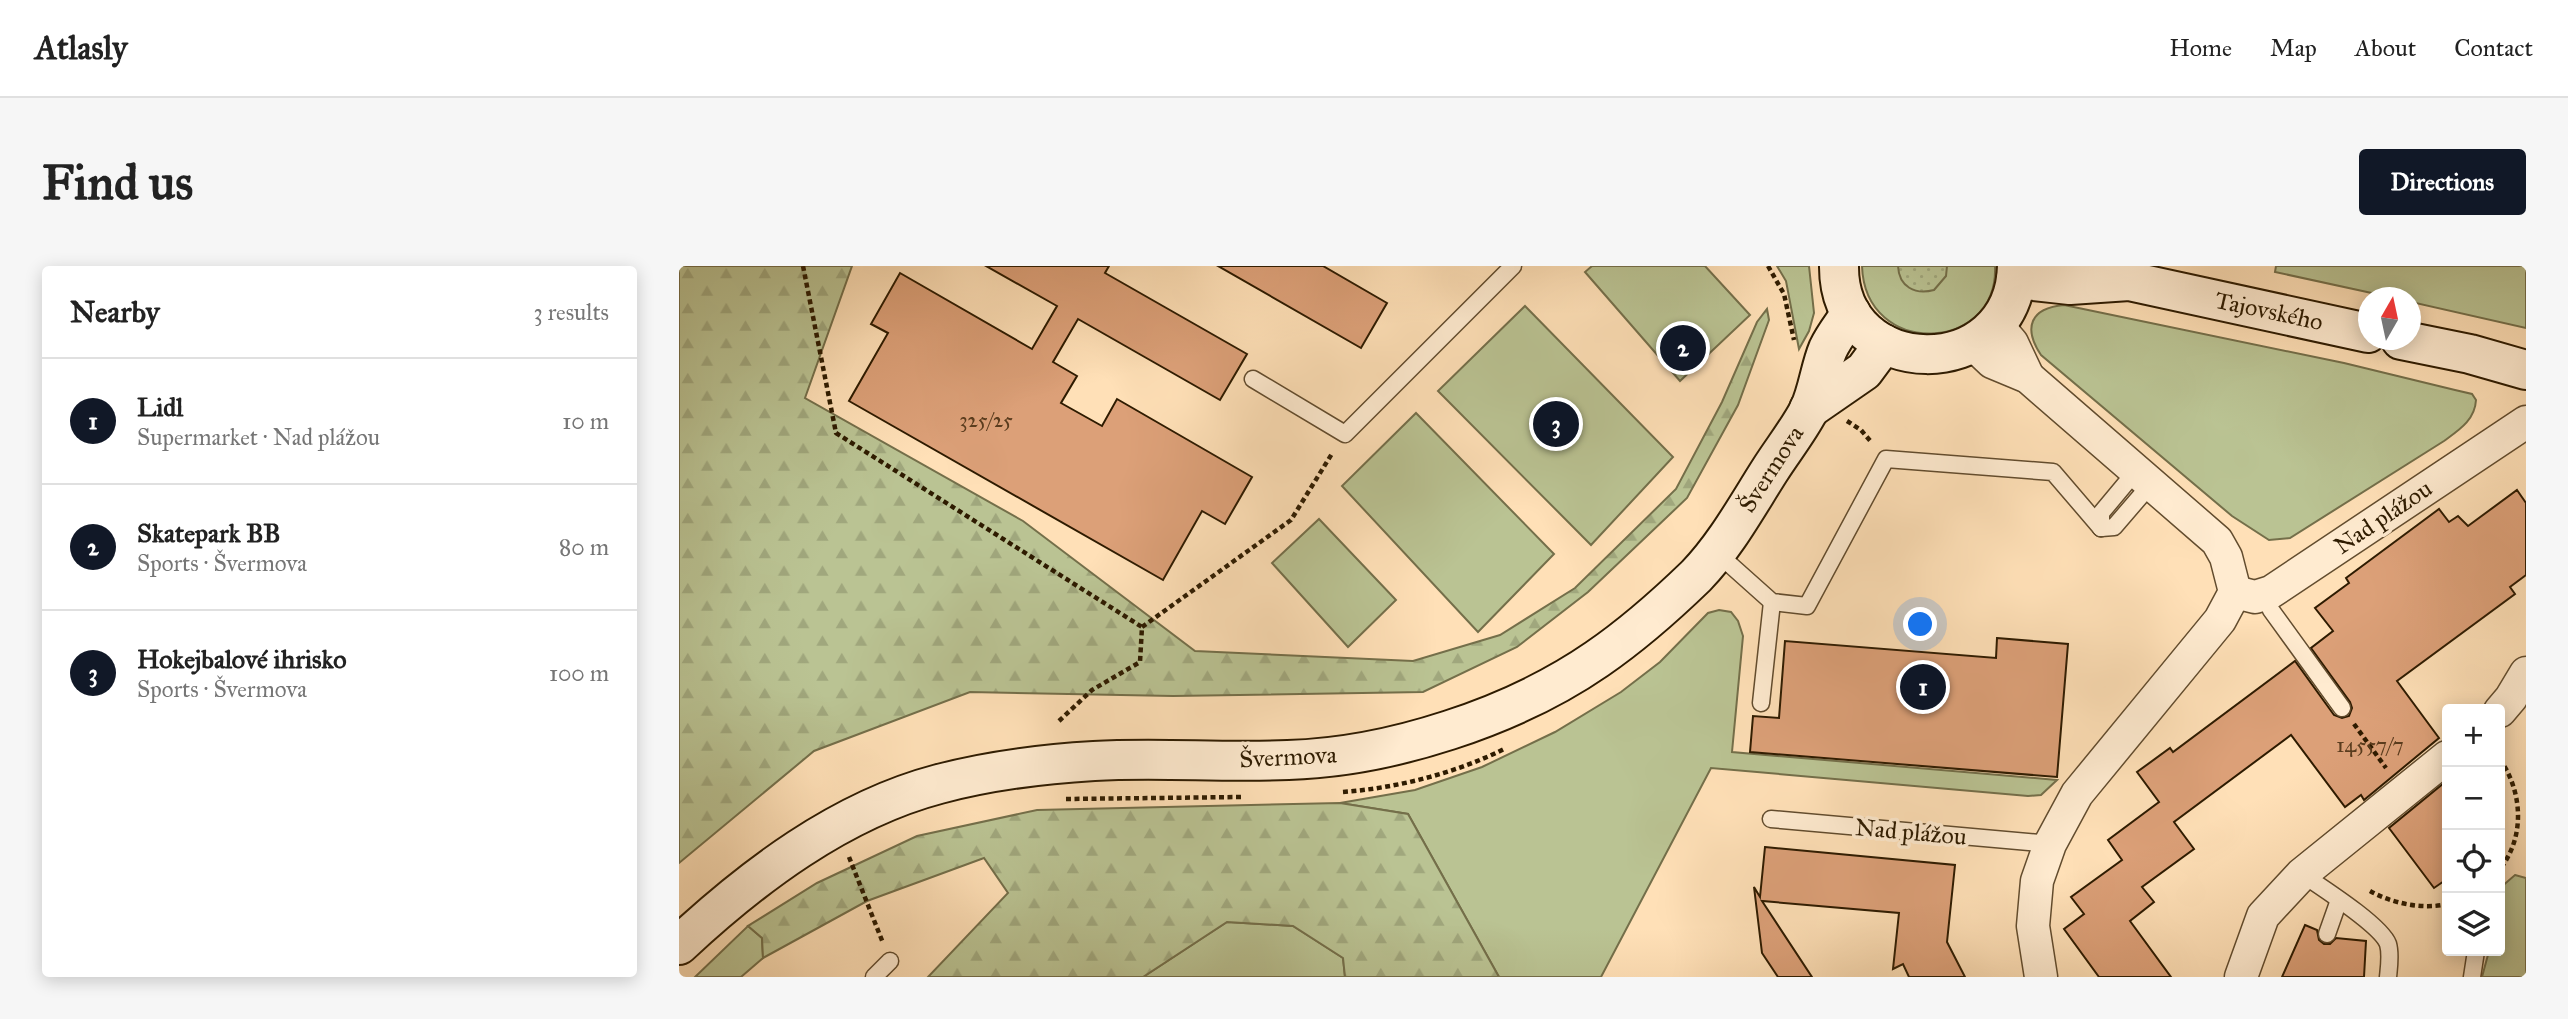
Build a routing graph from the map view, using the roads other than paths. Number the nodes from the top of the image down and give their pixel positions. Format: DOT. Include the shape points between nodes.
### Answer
graph roads {
  1 [pos="1839,266"];
  2 [pos="1509,267"];
  3 [pos="2017,273"];
  4 [pos="2115,274"];
  5 [pos="1851,313"];
  6 [pos="2358,330"];
  7 [pos="1985,334"];
  8 [pos="1884,344"];
  9 [pos="2421,344"];
  10 [pos="2526,370"];
  11 [pos="1253,379"];
  12 [pos="1809,409"];
  13 [pos="2526,422"];
  14 [pos="2144,478"];
  15 [pos="1716,552"];
  16 [pos="2249,593"];
  17 [pos="1772,602"];
  18 [pos="2526,673"];
  19 [pos="1761,704"];
  20 [pos="2505,705"];
  21 [pos="2344,710"];
  22 [pos="2442,761"];
  23 [pos="1771,819"];
  24 [pos="2050,844"];
  25 [pos="2302,874"];
  26 [pos="2339,900"];
  27 [pos="2327,934"];
  28 [pos="679,945"];
  29 [pos="2475,956"];
  30 [pos="890,961"];
  31 [pos="874,977"];
  32 [pos="2041,977"];
  33 [pos="2241,977"];
  34 [pos="2388,977"];
  35 [pos="2472,977"];
  1 -- 5 [label="street"];
  2 -- 11 [label="lane" via="1345,434"];
  3 -- 4 [label="street, Tajovského" via="2070,285"];
  3 -- 7 [label="street" via="2009,304"];
  4 -- 6 [label="street, Tajovského"];
  5 -- 8 [label="street"];
  5 -- 12 [label="street, Švermova" via="1829,348"];
  7 -- 8 [label="street" via="1951,353 1929,356"];
  7 -- 14 [label="street" via="1992,362 2028,377"];
  8 -- 12 [label="street, Švermova" via="1864,371"];
  9 -- 10 [label="street"];
  12 -- 15 [label="street, Švermova"];
  13 -- 16 [label="street, Nad plážou" via="2271,592"];
  14 -- 16 [label="street" via="2217,541"];
  14 -- 17 [label="lane" via="2114,527 2101,528 2053,472 1886,459 1807,606"];
  15 -- 17 [label="lane"];
  15 -- 28 [label="street, Švermova" via="1656,611 1596,659 1538,693 1476,720 1361,752 1291,760 1095,761 934,785 886,803 790,856 723,904"];
  16 -- 21 [label="lane" via="2271,610"];
  16 -- 24 [label="street" via="2220,620 2077,794"];
  17 -- 19 [label="lane"];
  18 -- 20 [label="street"];
  22 -- 25 [label="street"];
  23 -- 24 [label="lane, Nad plážou"];
  24 -- 32 [label="street" via="2037,881 2033,926"];
  25 -- 26 [label="lane"];
  25 -- 33 [label="street" via="2263,916"];
  26 -- 27 [label="lane"];
  26 -- 34 [label="lane" via="2388,943"];
  29 -- 35 [label="lane"];
  30 -- 31 [label="lane"];
}
